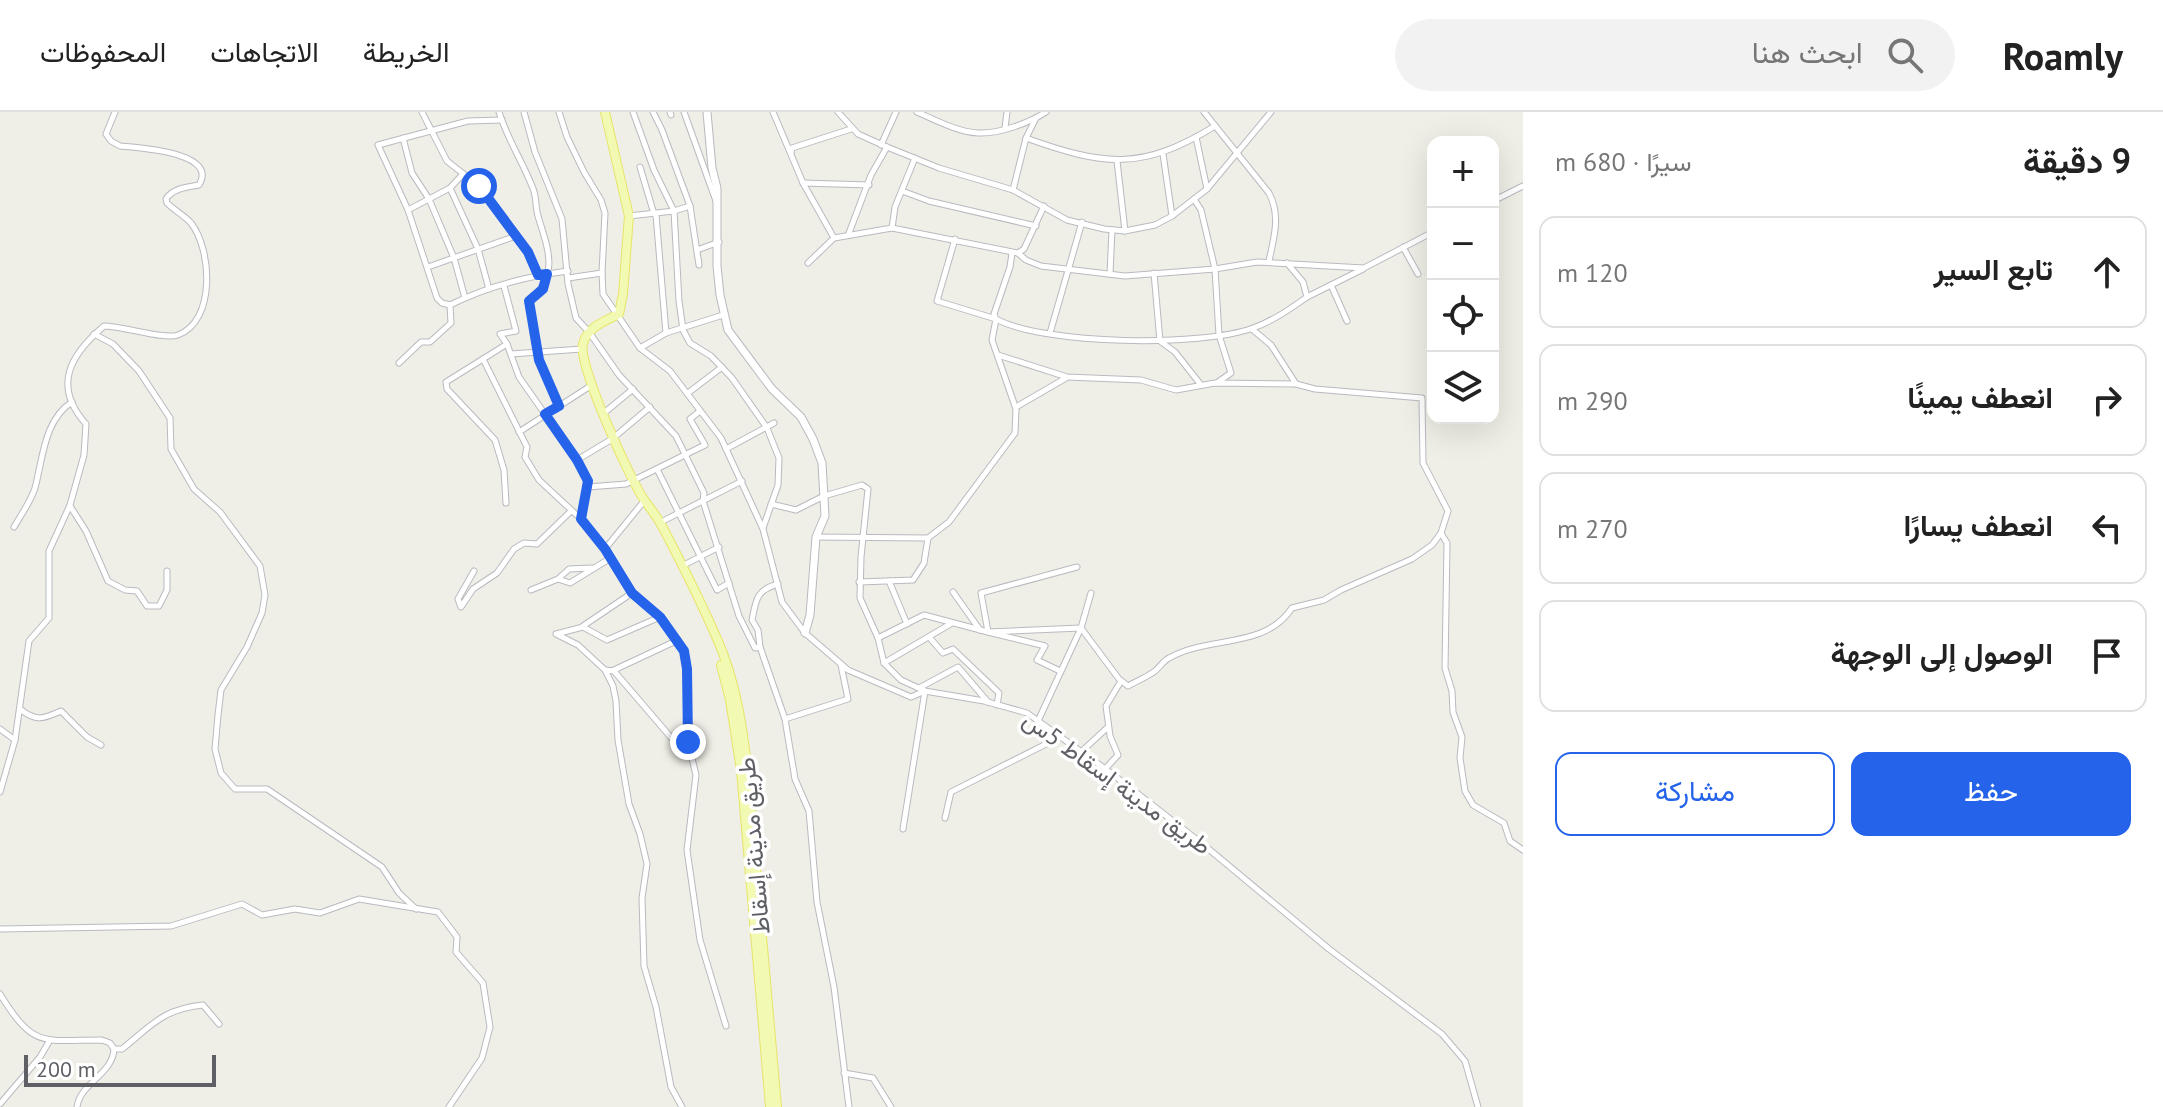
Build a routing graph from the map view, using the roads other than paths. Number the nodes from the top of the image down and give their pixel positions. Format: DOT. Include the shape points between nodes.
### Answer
graph roads {
  1 [pos="115,112"];
  2 [pos="499,112"];
  3 [pos="524,112"];
  4 [pos="559,112"];
  5 [pos="605,112"];
  6 [pos="633,112"];
  7 [pos="653,112"];
  8 [pos="684,112"];
  9 [pos="707,112"];
  10 [pos="838,112"];
  11 [pos="896,112"];
  12 [pos="917,112"];
  13 [pos="1007,112"];
  14 [pos="1046,112"];
  15 [pos="1271,112"];
  16 [pos="424,113"];
  17 [pos="776,113"];
  18 [pos="1207,113"];
  19 [pos="1036,117"];
  20 [pos="502,120"];
  21 [pos="1215,126"];
  22 [pos="851,128"];
  23 [pos="1005,128"];
  24 [pos="432,130"];
  25 [pos="1196,137"];
  26 [pos="403,138"];
  27 [pos="1026,138"];
  28 [pos="884,146"];
  29 [pos="790,153"];
  30 [pos="1237,153"];
  31 [pos="1163,154"];
  32 [pos="915,158"];
  33 [pos="1117,161"];
  34 [pos="640,167"];
  35 [pos="463,174"];
  36 [pos="803,183"];
  37 [pos="869,185"];
  38 [pos="1523,186"];
  39 [pos="450,188"];
  40 [pos="1207,189"];
  41 [pos="1013,190"];
  42 [pos="902,191"];
  43 [pos="1499,198"];
  44 [pos="429,199"];
  45 [pos="1194,199"];
  46 [pos="716,202"];
  47 [pos="690,206"];
  48 [pos="1044,206"];
  49 [pos="408,210"];
  50 [pos="674,211"];
  51 [pos="654,214"];
  52 [pos="629,216"];
  53 [pos="1172,216"];
  54 [pos="1082,222"];
  55 [pos="1036,226"];
  56 [pos="892,228"];
  57 [pos="1112,230"];
  58 [pos="1125,231"];
  59 [pos="849,233"];
  60 [pos="1427,235"];
  61 [pos="516,236"];
  62 [pos="834,238"];
  63 [pos="955,239"];
  64 [pos="719,242"];
  65 [pos="1403,247"];
  66 [pos="478,249"];
  67 [pos="697,250"];
  68 [pos="1015,253"];
  69 [pos="454,258"];
  70 [pos="1269,262"];
  71 [pos="808,263"];
  72 [pos="1287,263"];
  73 [pos="699,265"];
  74 [pos="428,267"];
  75 [pos="1364,268"];
  76 [pos="1215,269"];
  77 [pos="1068,271"];
  78 [pos="602,273"];
  79 [pos="1154,273"];
  80 [pos="547,274"];
  81 [pos="1110,274"];
  82 [pos="1418,274"];
  83 [pos="538,275"];
  84 [pos="568,275"];
  85 [pos="1331,285"];
  86 [pos="504,286"];
  87 [pos="489,289"];
  88 [pos="1307,297"];
  89 [pos="465,298"];
  90 [pos="679,301"];
  91 [pos="665,302"];
  92 [pos="450,305"];
  93 [pos="619,314"];
  94 [pos="723,315"];
  95 [pos="996,319"];
  96 [pos="1347,321"];
  97 [pos="683,328"];
  98 [pos="1252,329"];
  99 [pos="589,332"];
  100 [pos="666,333"];
  101 [pos="1050,333"];
  102 [pos="94,334"];
  103 [pos="1219,335"];
  104 [pos="1160,341"];
  105 [pos="507,344"];
  106 [pos="640,348"];
  107 [pos="582,349"];
  108 [pos="538,352"];
  109 [pos="511,354"];
  110 [pos="997,354"];
  111 [pos="483,359"];
  112 [pos="399,363"];
  113 [pos="722,367"];
  114 [pos="1067,377"];
  115 [pos="1215,383"];
  116 [pos="1296,384"];
  117 [pos="592,385"];
  118 [pos="1201,385"];
  119 [pos="633,389"];
  120 [pos="687,394"];
  121 [pos="72,402"];
  122 [pos="559,406"];
  123 [pos="650,407"];
  124 [pos="1015,407"];
  125 [pos="700,411"];
  126 [pos="604,413"];
  127 [pos="545,414"];
  128 [pos="774,423"];
  129 [pos="767,428"];
  130 [pos="519,432"];
  131 [pos="612,439"];
  132 [pos="726,449"];
  133 [pos="686,455"];
  134 [pos="577,460"];
  135 [pos="657,469"];
  136 [pos="636,480"];
  137 [pos="742,481"];
  138 [pos="588,487"];
  139 [pos="824,496"];
  140 [pos="704,499"];
  141 [pos="645,500"];
  142 [pos="506,503"];
  143 [pos="771,504"];
  144 [pos="70,505"];
  145 [pos="571,511"];
  146 [pos="679,512"];
  147 [pos="581,519"];
  148 [pos="660,523"];
  149 [pos="14,527"];
  150 [pos="763,529"];
  151 [pos="1441,533"];
  152 [pos="864,536"];
  153 [pos="816,537"];
  154 [pos="928,538"];
  155 [pos="719,547"];
  156 [pos="605,549"];
  157 [pos="701,556"];
  158 [pos="609,559"];
  159 [pos="682,566"];
  160 [pos="1077,567"];
  161 [pos="593,568"];
  162 [pos="167,571"];
  163 [pos="474,571"];
  164 [pos="558,579"];
  165 [pos="889,581"];
  166 [pos="859,582"];
  167 [pos="729,583"];
  168 [pos="778,584"];
  169 [pos="531,590"];
  170 [pos="953,592"];
  171 [pos="632,593"];
  172 [pos="696,593"];
  173 [pos="1091,593"];
  174 [pos="660,617"];
  175 [pos="953,623"];
  176 [pos="907,624"];
  177 [pos="583,627"];
  178 [pos="1081,628"];
  179 [pos="980,630"];
  180 [pos="988,632"];
  181 [pos="805,633"];
  182 [pos="929,637"];
  183 [pos="878,638"];
  184 [pos="678,640"];
  185 [pos="760,647"];
  186 [pos="884,663"];
  187 [pos="841,664"];
  188 [pos="605,670"];
  189 [pos="614,671"];
  190 [pos="1060,671"];
  191 [pos="1121,681"];
  192 [pos="922,690"];
  193 [pos="988,702"];
  194 [pos="997,705"];
  195 [pos="20,709"];
  196 [pos="785,719"];
  197 [pos="1038,721"];
  198 [pos="1109,727"];
  199 [pos="0,729"];
  200 [pos="1060,737"];
  201 [pos="688,739"];
  202 [pos="15,740"];
  203 [pos="101,745"];
  204 [pos="1081,752"];
  205 [pos="1105,769"];
  206 [pos="0,792"];
  207 [pos="945,818"];
  208 [pos="903,829"];
  209 [pos="1523,850"];
  210 [pos="416,909"];
  211 [pos="0,929"];
  212 [pos="0,994"];
  213 [pos="219,1024"];
  214 [pos="726,1026"];
  215 [pos="50,1040"];
  216 [pos="114,1049"];
  217 [pos="844,1073"];
  218 [pos="0,1104"];
  219 [pos="77,1107"];
  220 [pos="449,1107"];
  221 [pos="682,1107"];
  222 [pos="770,1107"];
  223 [pos="777,1107"];
  224 [pos="849,1107"];
  225 [pos="891,1107"];
  226 [pos="1478,1107"];
  1 -- 102 [label="street" via="106,134 111,141 185,157 203,171 199,185 179,189 166,199 191,224 201,243 207,285 193,325 178,335 165,337 123,326 104,326"];
  2 -- 20 [label="street"];
  3 -- 84 [label="street" via="562,219"];
  4 -- 78 [label="street" via="605,213"];
  5 -- 52 [label="main road"];
  6 -- 50 [label="street"];
  7 -- 47 [label="street"];
  8 -- 46 [label="street"];
  9 -- 46 [label="street"];
  10 -- 22 [label="street"];
  11 -- 28 [label="street"];
  12 -- 23 [label="street" via="979,133"];
  13 -- 23 [label="street"];
  14 -- 19 [label="street"];
  15 -- 30 [label="street"];
  16 -- 24 [label="street"];
  17 -- 29 [label="street"];
  18 -- 21 [label="street"];
  19 -- 23 [label="street"];
  19 -- 27 [label="street"];
  20 -- 24 [label="street"];
  20 -- 80 [label="street" via="534,189 548,250"];
  21 -- 25 [label="street"];
  21 -- 30 [label="street"];
  22 -- 28 [label="street"];
  22 -- 29 [label="street"];
  24 -- 26 [label="street"];
  24 -- 35 [label="street" via="447,161"];
  25 -- 31 [label="street"];
  25 -- 40 [label="street"];
  26 -- 44 [label="street" via="412,173"];
  26 -- 49 [label="street" via="378,145"];
  27 -- 33 [label="street" via="1069,153"];
  27 -- 41 [label="street"];
  28 -- 32 [label="street"];
  28 -- 37 [label="street"];
  29 -- 36 [label="street"];
  30 -- 40 [label="street"];
  30 -- 70 [label="street" via="1276,207"];
  31 -- 33 [label="street"];
  31 -- 53 [label="street"];
  32 -- 41 [label="street"];
  32 -- 42 [label="street"];
  33 -- 58 [label="street"];
  34 -- 51 [label="street"];
  35 -- 39 [label="street"];
  35 -- 61 [label="street" via="479,186"];
  36 -- 37 [label="street"];
  36 -- 62 [label="street"];
  37 -- 59 [label="street"];
  38 -- 43 [label="street"];
  39 -- 44 [label="street"];
  39 -- 66 [label="street"];
  40 -- 45 [label="street"];
  41 -- 48 [label="street"];
  42 -- 55 [label="street"];
  42 -- 56 [label="street"];
  44 -- 49 [label="street"];
  44 -- 69 [label="street"];
  45 -- 53 [label="street"];
  45 -- 76 [label="street"];
  46 -- 64 [label="street"];
  47 -- 50 [label="street"];
  47 -- 67 [label="street"];
  48 -- 54 [label="street"];
  48 -- 55 [label="street"];
  49 -- 74 [label="street"];
  50 -- 51 [label="street"];
  50 -- 90 [label="street"];
  51 -- 52 [label="street"];
  51 -- 91 [label="street"];
  52 -- 93 [label="main road"];
  53 -- 58 [label="street"];
  54 -- 57 [label="street"];
  54 -- 77 [label="street"];
  55 -- 68 [label="street" via="1024,249"];
  56 -- 59 [label="street"];
  56 -- 63 [label="street"];
  57 -- 58 [label="street"];
  57 -- 81 [label="street"];
  59 -- 62 [label="street"];
  60 -- 65 [label="street"];
  61 -- 66 [label="street"];
  61 -- 83 [label="street"];
  62 -- 71 [label="street"];
  63 -- 68 [label="street"];
  63 -- 95 [label="street" via="937,301"];
  64 -- 67 [label="street"];
  64 -- 94 [label="street"];
  65 -- 75 [label="street"];
  65 -- 82 [label="street"];
  66 -- 69 [label="street"];
  66 -- 87 [label="street"];
  67 -- 73 [label="street"];
  68 -- 77 [label="street"];
  68 -- 95 [label="street"];
  69 -- 74 [label="street"];
  69 -- 89 [label="street"];
  70 -- 72 [label="street"];
  70 -- 76 [label="street"];
  72 -- 75 [label="street"];
  72 -- 88 [label="street" via="1303,282"];
  74 -- 92 [label="street" via="437,298"];
  75 -- 85 [label="street"];
  76 -- 79 [label="street"];
  76 -- 103 [label="street"];
  77 -- 81 [label="street"];
  77 -- 101 [label="street"];
  78 -- 84 [label="street"];
  78 -- 93 [label="street, طريق مدينة إسقاط 5س" via="603,294"];
  79 -- 81 [label="street"];
  79 -- 104 [label="street"];
  80 -- 83 [label="street"];
  80 -- 84 [label="street"];
  80 -- 108 [label="street" via="543,289 529,301"];
  83 -- 86 [label="street"];
  84 -- 99 [label="street" via="576,318"];
  85 -- 88 [label="street"];
  85 -- 96 [label="street"];
  86 -- 87 [label="street"];
  86 -- 105 [label="street" via="516,331 500,334"];
  87 -- 89 [label="street"];
  88 -- 98 [label="street"];
  89 -- 92 [label="street"];
  90 -- 91 [label="street"];
  90 -- 97 [label="street"];
  91 -- 100 [label="street"];
  92 -- 112 [label="street" via="451,323"];
  93 -- 99 [label="main road"];
  93 -- 106 [label="street, طريق مدينة إسقاط 5س"];
  94 -- 97 [label="street"];
  94 -- 139 [label="street" via="728,330 772,389 801,417 822,463"];
  95 -- 101 [label="street"];
  95 -- 110 [label="street" via="992,340"];
  97 -- 100 [label="street"];
  97 -- 113 [label="street" via="690,343"];
  98 -- 103 [label="street"];
  98 -- 116 [label="street" via="1271,345"];
  99 -- 107 [label="main road"];
  99 -- 119 [label="street"];
  100 -- 106 [label="street"];
  101 -- 104 [label="street"];
  102 -- 121 [label="street" via="74,358 66,383"];
  102 -- 210 [label="street" via="113,344 139,371 170,418 171,449 194,489 220,512 260,566 262,613 221,690 215,749 221,773 235,789 267,789 382,867"];
  103 -- 104 [label="street"];
  103 -- 115 [label="street" via="1231,373"];
  104 -- 118 [label="street"];
  105 -- 109 [label="street"];
  105 -- 111 [label="street"];
  106 -- 120 [label="street, طريق مدينة إسقاط 5س" via="670,371"];
  107 -- 108 [label="street"];
  107 -- 117 [label="main road"];
  108 -- 109 [label="street"];
  108 -- 122 [label="street"];
  109 -- 127 [label="street" via="519,377"];
  110 -- 114 [label="street"];
  110 -- 124 [label="street"];
  111 -- 130 [label="street"];
  111 -- 142 [label="street" via="446,382 447,389 495,440"];
  113 -- 120 [label="street"];
  113 -- 129 [label="street"];
  114 -- 118 [label="street" via="1141,380 1176,390"];
  114 -- 124 [label="street"];
  115 -- 116 [label="street"];
  115 -- 118 [label="street"];
  116 -- 151 [label="street" via="1422,398 1423,463 1448,511"];
  117 -- 122 [label="street"];
  117 -- 126 [label="main road"];
  119 -- 123 [label="street"];
  119 -- 126 [label="street"];
  120 -- 125 [label="street, طريق مدينة إسقاط 5س"];
  121 -- 144 [label="street" via="86,433"];
  121 -- 149 [label="street" via="62,409 43,447 34,490"];
  122 -- 127 [label="street"];
  123 -- 131 [label="street"];
  123 -- 133 [label="street"];
  124 -- 154 [label="street" via="1015,433 949,522"];
  125 -- 132 [label="street, طريق مدينة إسقاط 5س"];
  125 -- 133 [label="street" via="690,419 705,445"];
  126 -- 131 [label="main road"];
  127 -- 130 [label="street"];
  127 -- 134 [label="street"];
  128 -- 129 [label="street"];
  129 -- 132 [label="street"];
  129 -- 143 [label="street" via="779,458"];
  130 -- 145 [label="street" via="527,447 525,457 539,480"];
  131 -- 134 [label="street"];
  131 -- 136 [label="main road"];
  132 -- 137 [label="street, طريق مدينة إسقاط 5س"];
  133 -- 135 [label="street"];
  133 -- 140 [label="street"];
  134 -- 138 [label="street"];
  135 -- 136 [label="street"];
  135 -- 146 [label="street"];
  136 -- 138 [label="street"];
  136 -- 141 [label="main road"];
  137 -- 140 [label="street"];
  137 -- 150 [label="street, طريق مدينة إسقاط 5س"];
  138 -- 147 [label="street"];
  139 -- 143 [label="street" via="796,510"];
  139 -- 152 [label="street" via="866,486"];
  139 -- 153 [label="street" via="825,516"];
  140 -- 146 [label="street"];
  140 -- 155 [label="street"];
  141 -- 148 [label="main road"];
  141 -- 156 [label="street"];
  143 -- 150 [label="street"];
  144 -- 162 [label="street" via="108,581 137,591 147,606 159,606 167,590"];
  144 -- 195 [label="street" via="49,551 49,618 29,641"];
  145 -- 147 [label="street"];
  145 -- 163 [label="street" via="537,544 514,549 461,607 458,599"];
  146 -- 148 [label="street"];
  146 -- 157 [label="street"];
  147 -- 156 [label="street"];
  148 -- 159 [label="main road"];
  150 -- 168 [label="street, طريق مدينة إسقاط 5س"];
  151 -- 191 [label="street" via="1412,559 1324,600 1292,608 1266,633 1194,649 1167,659 1128,686"];
  151 -- 209 [label="street" via="1447,543 1445,668 1462,737 1465,791 1473,805 1504,823 1510,841"];
  152 -- 153 [label="street"];
  152 -- 154 [label="street"];
  152 -- 166 [label="street"];
  153 -- 181 [label="street"];
  154 -- 165 [label="street" via="924,563 913,580"];
  155 -- 157 [label="street"];
  155 -- 167 [label="street"];
  156 -- 158 [label="street"];
  157 -- 159 [label="street"];
  157 -- 167 [label="street" via="717,590"];
  158 -- 161 [label="street"];
  158 -- 171 [label="street"];
  159 -- 172 [label="main road"];
  160 -- 180 [label="street" via="981,593"];
  161 -- 164 [label="street" via="569,569"];
  161 -- 164 [label="street" via="570,583"];
  164 -- 169 [label="street"];
  165 -- 166 [label="street"];
  165 -- 176 [label="street"];
  166 -- 183 [label="street" via="860,598"];
  167 -- 185 [label="street" via="739,616 755,648"];
  168 -- 181 [label="street, طريق مدينة إسقاط 5س" via="782,602"];
  168 -- 185 [label="street" via="764,588 757,598 752,620"];
  170 -- 179 [label="street"];
  171 -- 174 [label="street"];
  171 -- 177 [label="street"];
  172 -- 222 [label="main road" via="717,648 741,770"];
  172 -- 223 [label="main road, طريق مدينة إسقاط" via="719,644 742,723"];
  173 -- 178 [label="street"];
  174 -- 177 [label="street" via="607,640"];
  174 -- 184 [label="street"];
  175 -- 176 [label="street" via="924,615"];
  175 -- 179 [label="street"];
  175 -- 182 [label="street"];
  176 -- 183 [label="street"];
  177 -- 188 [label="street" via="556,634 578,645"];
  178 -- 180 [label="street"];
  178 -- 190 [label="street"];
  178 -- 191 [label="street"];
  179 -- 180 [label="street"];
  180 -- 190 [label="street" via="1045,646 1037,660"];
  181 -- 187 [label="street, طريق مدينة إسقاط 5س"];
  182 -- 186 [label="street"];
  182 -- 194 [label="street" via="943,653 953,649 999,693"];
  183 -- 186 [label="street"];
  184 -- 189 [label="street"];
  184 -- 201 [label="street" via="687,669"];
  185 -- 196 [label="street"];
  186 -- 192 [label="street" via="901,680"];
  187 -- 192 [label="street, طريق مدينة إسقاط 5س" via="911,697"];
  187 -- 196 [label="street" via="848,699"];
  188 -- 189 [label="street"];
  188 -- 221 [label="street" via="616,701 629,804 647,864 644,966 671,1087"];
  189 -- 201 [label="street" via="674,741"];
  190 -- 197 [label="street"];
  191 -- 198 [label="street" via="1106,706"];
  192 -- 193 [label="street, طريق مدينة إسقاط 5س"];
  192 -- 193 [label="street" via="958,667"];
  192 -- 208 [label="street"];
  193 -- 194 [label="street, طريق مدينة إسقاط 5س"];
  194 -- 197 [label="street, طريق مدينة إسقاط 5س"];
  195 -- 202 [label="street"];
  195 -- 203 [label="street" via="41,720 61,711"];
  196 -- 217 [label="street" via="795,779 809,811 817,902"];
  197 -- 200 [label="street, طريق مدينة إسقاط 5س"];
  198 -- 204 [label="street"];
  198 -- 205 [label="street" via="1118,755"];
  199 -- 202 [label="street"];
  200 -- 204 [label="street, طريق مدينة إسقاط 5س"];
  200 -- 207 [label="street" via="951,792"];
  201 -- 214 [label="street" via="696,775 687,850 700,940"];
  202 -- 206 [label="street"];
  204 -- 205 [label="street, طريق مدينة إسقاط 5س"];
  205 -- 226 [label="street, طريق مدينة إسقاط 5س" via="1442,1034 1465,1061"];
  210 -- 211 [label="street" via="359,899 320,913 295,909 262,915 242,904 171,926"];
  210 -- 220 [label="street" via="438,912 457,937 456,952 483,983 490,1027 482,1058"];
  212 -- 215 [label="street" via="27,1032"];
  213 -- 216 [label="street" via="203,1005 172,1010 122,1049"];
  215 -- 216 [label="street" via="102,1040"];
  215 -- 218 [label="street"];
  216 -- 219 [label="street" via="111,1062 80,1095"];
  217 -- 224 [label="street"];
  217 -- 225 [label="street" via="873,1078"];
}
